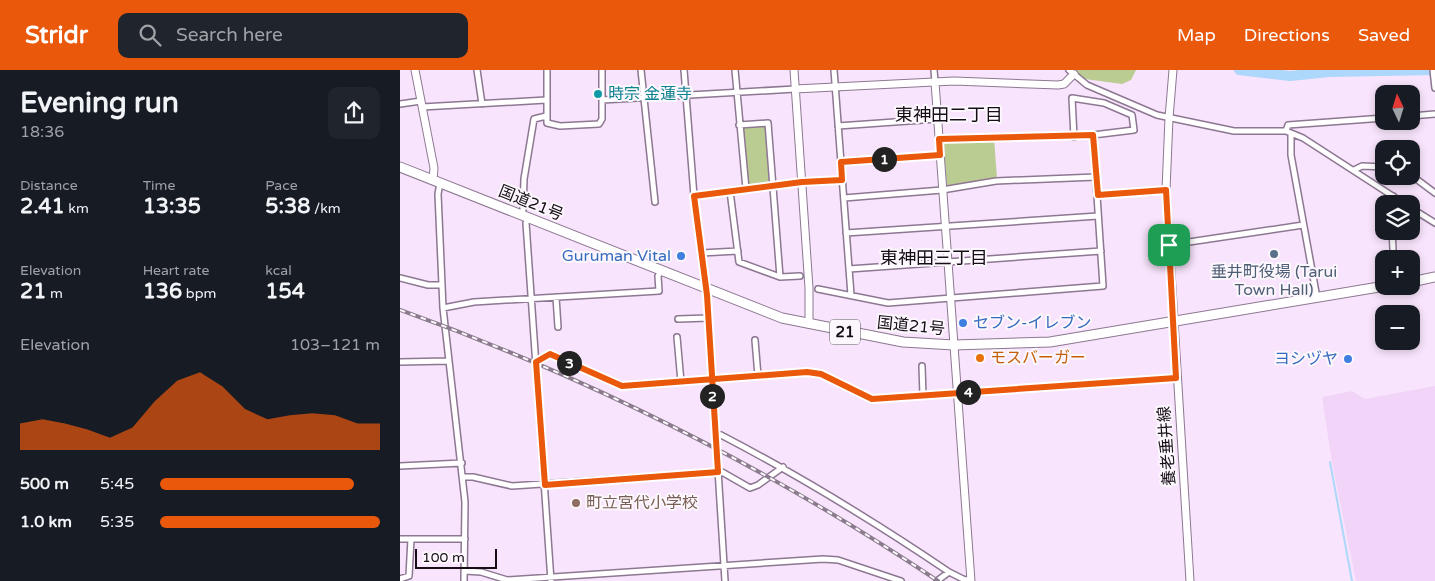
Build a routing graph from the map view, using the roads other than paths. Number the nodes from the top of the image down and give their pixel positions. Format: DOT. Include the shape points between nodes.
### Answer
graph roads {
  1 [pos="415,70"];
  2 [pos="477,70"];
  3 [pos="547,70"];
  4 [pos="602,70"];
  5 [pos="641,70"];
  6 [pos="684,70"];
  7 [pos="735,70"];
  8 [pos="794,70"];
  9 [pos="834,70"];
  10 [pos="934,70"];
  11 [pos="1173,70"];
  12 [pos="1433,70"];
  13 [pos="1071,72"];
  14 [pos="935,82"];
  15 [pos="835,87"];
  16 [pos="1435,88"];
  17 [pos="795,89"];
  18 [pos="736,92"];
  19 [pos="686,95"];
  20 [pos="644,98"];
  21 [pos="546,100"];
  22 [pos="602,100"];
  23 [pos="400,104"];
  24 [pos="421,104"];
  25 [pos="482,104"];
  26 [pos="1435,114"];
  27 [pos="1420,115"];
  28 [pos="546,116"];
  29 [pos="1169,118"];
  30 [pos="937,119"];
  31 [pos="1375,119"];
  32 [pos="739,125"];
  33 [pos="838,126"];
  34 [pos="1289,133"];
  35 [pos="1093,135"];
  36 [pos="1074,137"];
  37 [pos="939,139"];
  38 [pos="940,155"];
  39 [pos="841,162"];
  40 [pos="400,167"];
  41 [pos="1375,167"];
  42 [pos="1354,170"];
  43 [pos="1096,177"];
  44 [pos="842,180"];
  45 [pos="437,182"];
  46 [pos="802,182"];
  47 [pos="1420,182"];
  48 [pos="773,185"];
  49 [pos="746,189"];
  50 [pos="942,190"];
  51 [pos="1166,190"];
  52 [pos="730,191"];
  53 [pos="1435,193"];
  54 [pos="1098,195"];
  55 [pos="1392,195"];
  56 [pos="694,196"];
  57 [pos="844,198"];
  58 [pos="655,202"];
  59 [pos="1420,214"];
  60 [pos="1098,216"];
  61 [pos="524,217"];
  62 [pos="1435,223"];
  63 [pos="1303,225"];
  64 [pos="944,226"];
  65 [pos="846,233"];
  66 [pos="1392,240"];
  67 [pos="1169,245"];
  68 [pos="1393,249"];
  69 [pos="738,251"];
  70 [pos="1101,251"];
  71 [pos="701,253"];
  72 [pos="947,262"];
  73 [pos="849,269"];
  74 [pos="661,271"];
  75 [pos="800,276"];
  76 [pos="780,277"];
  77 [pos="400,278"];
  78 [pos="1435,278"];
  79 [pos="1420,280"];
  80 [pos="441,285"];
  81 [pos="1375,288"];
  82 [pos="706,290"];
  83 [pos="818,290"];
  84 [pos="851,295"];
  85 [pos="556,297"];
  86 [pos="950,298"];
  87 [pos="1317,298"];
  88 [pos="531,299"];
  89 [pos="443,308"];
  90 [pos="708,318"];
  91 [pos="678,319"];
  92 [pos="1174,322"];
  93 [pos="809,324"];
  94 [pos="558,327"];
  95 [pos="677,337"];
  96 [pos="756,340"];
  97 [pos="954,345"];
  98 [pos="448,361"];
  99 [pos="400,362"];
  100 [pos="536,362"];
  101 [pos="922,366"];
  102 [pos="758,376"];
  103 [pos="1176,378"];
  104 [pos="711,380"];
  105 [pos="681,382"];
  106 [pos="958,393"];
  107 [pos="923,396"];
  108 [pos="716,434"];
  109 [pos="462,463"];
  110 [pos="400,466"];
  111 [pos="783,467"];
  112 [pos="718,472"];
  113 [pos="464,477"];
  114 [pos="545,485"];
  115 [pos="400,539"];
  116 [pos="411,539"];
  117 [pos="465,539"];
  118 [pos="725,565"];
  119 [pos="465,571"];
  120 [pos="949,572"];
  121 [pos="400,579"];
  122 [pos="551,579"];
  123 [pos="971,580"];
  124 [pos="464,581"];
  125 [pos="725,581"];
  126 [pos="901,581"];
  127 [pos="937,581"];
  128 [pos="1190,581"];
  1 -- 24 [label="street"];
  2 -- 25 [label="street"];
  3 -- 21 [label="street"];
  4 -- 22 [label="street"];
  5 -- 20 [label="street"];
  6 -- 19 [label="street"];
  7 -- 18 [label="street"];
  8 -- 17 [label="street"];
  9 -- 15 [label="street"];
  10 -- 14 [label="street"];
  11 -- 29 [label="street, 養老垂井線"];
  12 -- 16 [label="street"];
  13 -- 14 [label="street" via="1064,84 1058,85"];
  13 -- 29 [label="street" via="1086,85"];
  14 -- 15 [label="street"];
  14 -- 30 [label="street"];
  15 -- 17 [label="street"];
  15 -- 33 [label="street"];
  17 -- 18 [label="street"];
  17 -- 46 [label="street"];
  18 -- 19 [label="street"];
  18 -- 32 [label="street"];
  19 -- 20 [label="street"];
  19 -- 56 [label="street"];
  20 -- 22 [label="street"];
  20 -- 58 [label="street"];
  21 -- 25 [label="street"];
  21 -- 28 [label="street"];
  22 -- 28 [label="street" via="599,124 552,125 547,123"];
  23 -- 24 [label="street"];
  24 -- 25 [label="street"];
  24 -- 45 [label="street"];
  26 -- 27 [label="street"];
  28 -- 61 [label="street" via="534,118 524,179"];
  29 -- 34 [label="street" via="1234,131"];
  29 -- 51 [label="street, 養老垂井線"];
  30 -- 33 [label="street"];
  30 -- 37 [label="street"];
  31 -- 34 [label="street" via="1288,125"];
  32 -- 48 [label="street" via="768,123"];
  32 -- 49 [label="street"];
  33 -- 39 [label="street"];
  34 -- 42 [label="street" via="1303,138"];
  34 -- 63 [label="street"];
  35 -- 36 [label="street"];
  35 -- 36 [label="street" via="1134,130 1132,114 1104,103 1072,98"];
  35 -- 43 [label="street"];
  36 -- 37 [label="street"];
  37 -- 38 [label="street"];
  38 -- 39 [label="street"];
  38 -- 50 [label="street"];
  39 -- 44 [label="street"];
  40 -- 45 [label="highway, 国道21号 / 21"];
  41 -- 42 [label="street" via="1362,166"];
  42 -- 55 [label="street"];
  43 -- 50 [label="street" via="996,181"];
  43 -- 54 [label="street"];
  44 -- 46 [label="street"];
  44 -- 57 [label="street"];
  45 -- 61 [label="highway, 国道21号 / 21"];
  45 -- 80 [label="street"];
  46 -- 48 [label="street"];
  46 -- 93 [label="street"];
  47 -- 53 [label="street"];
  48 -- 49 [label="street"];
  48 -- 76 [label="street"];
  49 -- 52 [label="street"];
  50 -- 57 [label="street"];
  50 -- 64 [label="street"];
  51 -- 54 [label="street"];
  51 -- 67 [label="street, 養老垂井線"];
  52 -- 56 [label="street"];
  52 -- 69 [label="street"];
  54 -- 60 [label="street"];
  56 -- 71 [label="street"];
  57 -- 65 [label="street"];
  59 -- 62 [label="street"];
  60 -- 64 [label="street"];
  60 -- 70 [label="street"];
  61 -- 74 [label="highway, 国道21号 / 21"];
  61 -- 88 [label="street"];
  63 -- 67 [label="street"];
  63 -- 87 [label="street"];
  64 -- 65 [label="street"];
  64 -- 72 [label="street"];
  65 -- 73 [label="street"];
  66 -- 68 [label="street"];
  67 -- 92 [label="street, 養老垂井線"];
  69 -- 71 [label="street"];
  69 -- 76 [label="street" via="739,262"];
  70 -- 72 [label="street"];
  70 -- 86 [label="street" via="1103,286"];
  71 -- 82 [label="street"];
  72 -- 73 [label="street"];
  72 -- 86 [label="street"];
  73 -- 84 [label="street"];
  74 -- 82 [label="highway, 国道21号 / 21"];
  74 -- 85 [label="street" via="659,291"];
  75 -- 76 [label="street"];
  77 -- 80 [label="street"];
  78 -- 79 [label="highway"];
  80 -- 89 [label="street"];
  81 -- 87 [label="highway, 国道21号 / 21"];
  82 -- 90 [label="street"];
  82 -- 93 [label="highway, 国道21号 / 21" via="782,318"];
  83 -- 84 [label="street"];
  84 -- 86 [label="street" via="888,303"];
  85 -- 88 [label="street"];
  85 -- 94 [label="street"];
  86 -- 97 [label="street"];
  87 -- 92 [label="highway, 国道21号 / 21"];
  88 -- 89 [label="street" via="474,302"];
  88 -- 100 [label="street"];
  89 -- 98 [label="street"];
  90 -- 91 [label="street"];
  90 -- 104 [label="street"];
  92 -- 97 [label="highway, 国道21号 / 21" via="1050,342"];
  92 -- 103 [label="street, 養老垂井線"];
  93 -- 97 [label="highway, 国道21号 / 21" via="903,342"];
  95 -- 105 [label="street"];
  96 -- 102 [label="street"];
  97 -- 106 [label="street"];
  98 -- 99 [label="street"];
  98 -- 109 [label="street"];
  100 -- 105 [label="street" via="550,354 622,386"];
  100 -- 114 [label="street"];
  101 -- 107 [label="street"];
  102 -- 104 [label="street"];
  102 -- 107 [label="street" via="807,372 821,374 872,399"];
  103 -- 106 [label="street"];
  103 -- 128 [label="street, 養老垂井線"];
  104 -- 105 [label="street"];
  104 -- 108 [label="street"];
  106 -- 107 [label="street"];
  106 -- 123 [label="street"];
  108 -- 111 [label="street"];
  108 -- 112 [label="street"];
  109 -- 110 [label="street"];
  109 -- 113 [label="street"];
  111 -- 112 [label="street" via="750,488"];
  111 -- 120 [label="street"];
  112 -- 114 [label="street"];
  112 -- 118 [label="street"];
  113 -- 114 [label="street" via="512,486"];
  113 -- 117 [label="street"];
  114 -- 122 [label="street"];
  115 -- 116 [label="street"];
  116 -- 117 [label="street"];
  116 -- 121 [label="street" via="409,576"];
  117 -- 119 [label="street"];
  118 -- 122 [label="street"];
  118 -- 125 [label="street"];
  118 -- 126 [label="street" via="838,560"];
  119 -- 122 [label="street" via="507,580"];
  119 -- 124 [label="street"];
  120 -- 123 [label="street"];
  120 -- 127 [label="street"];
}
